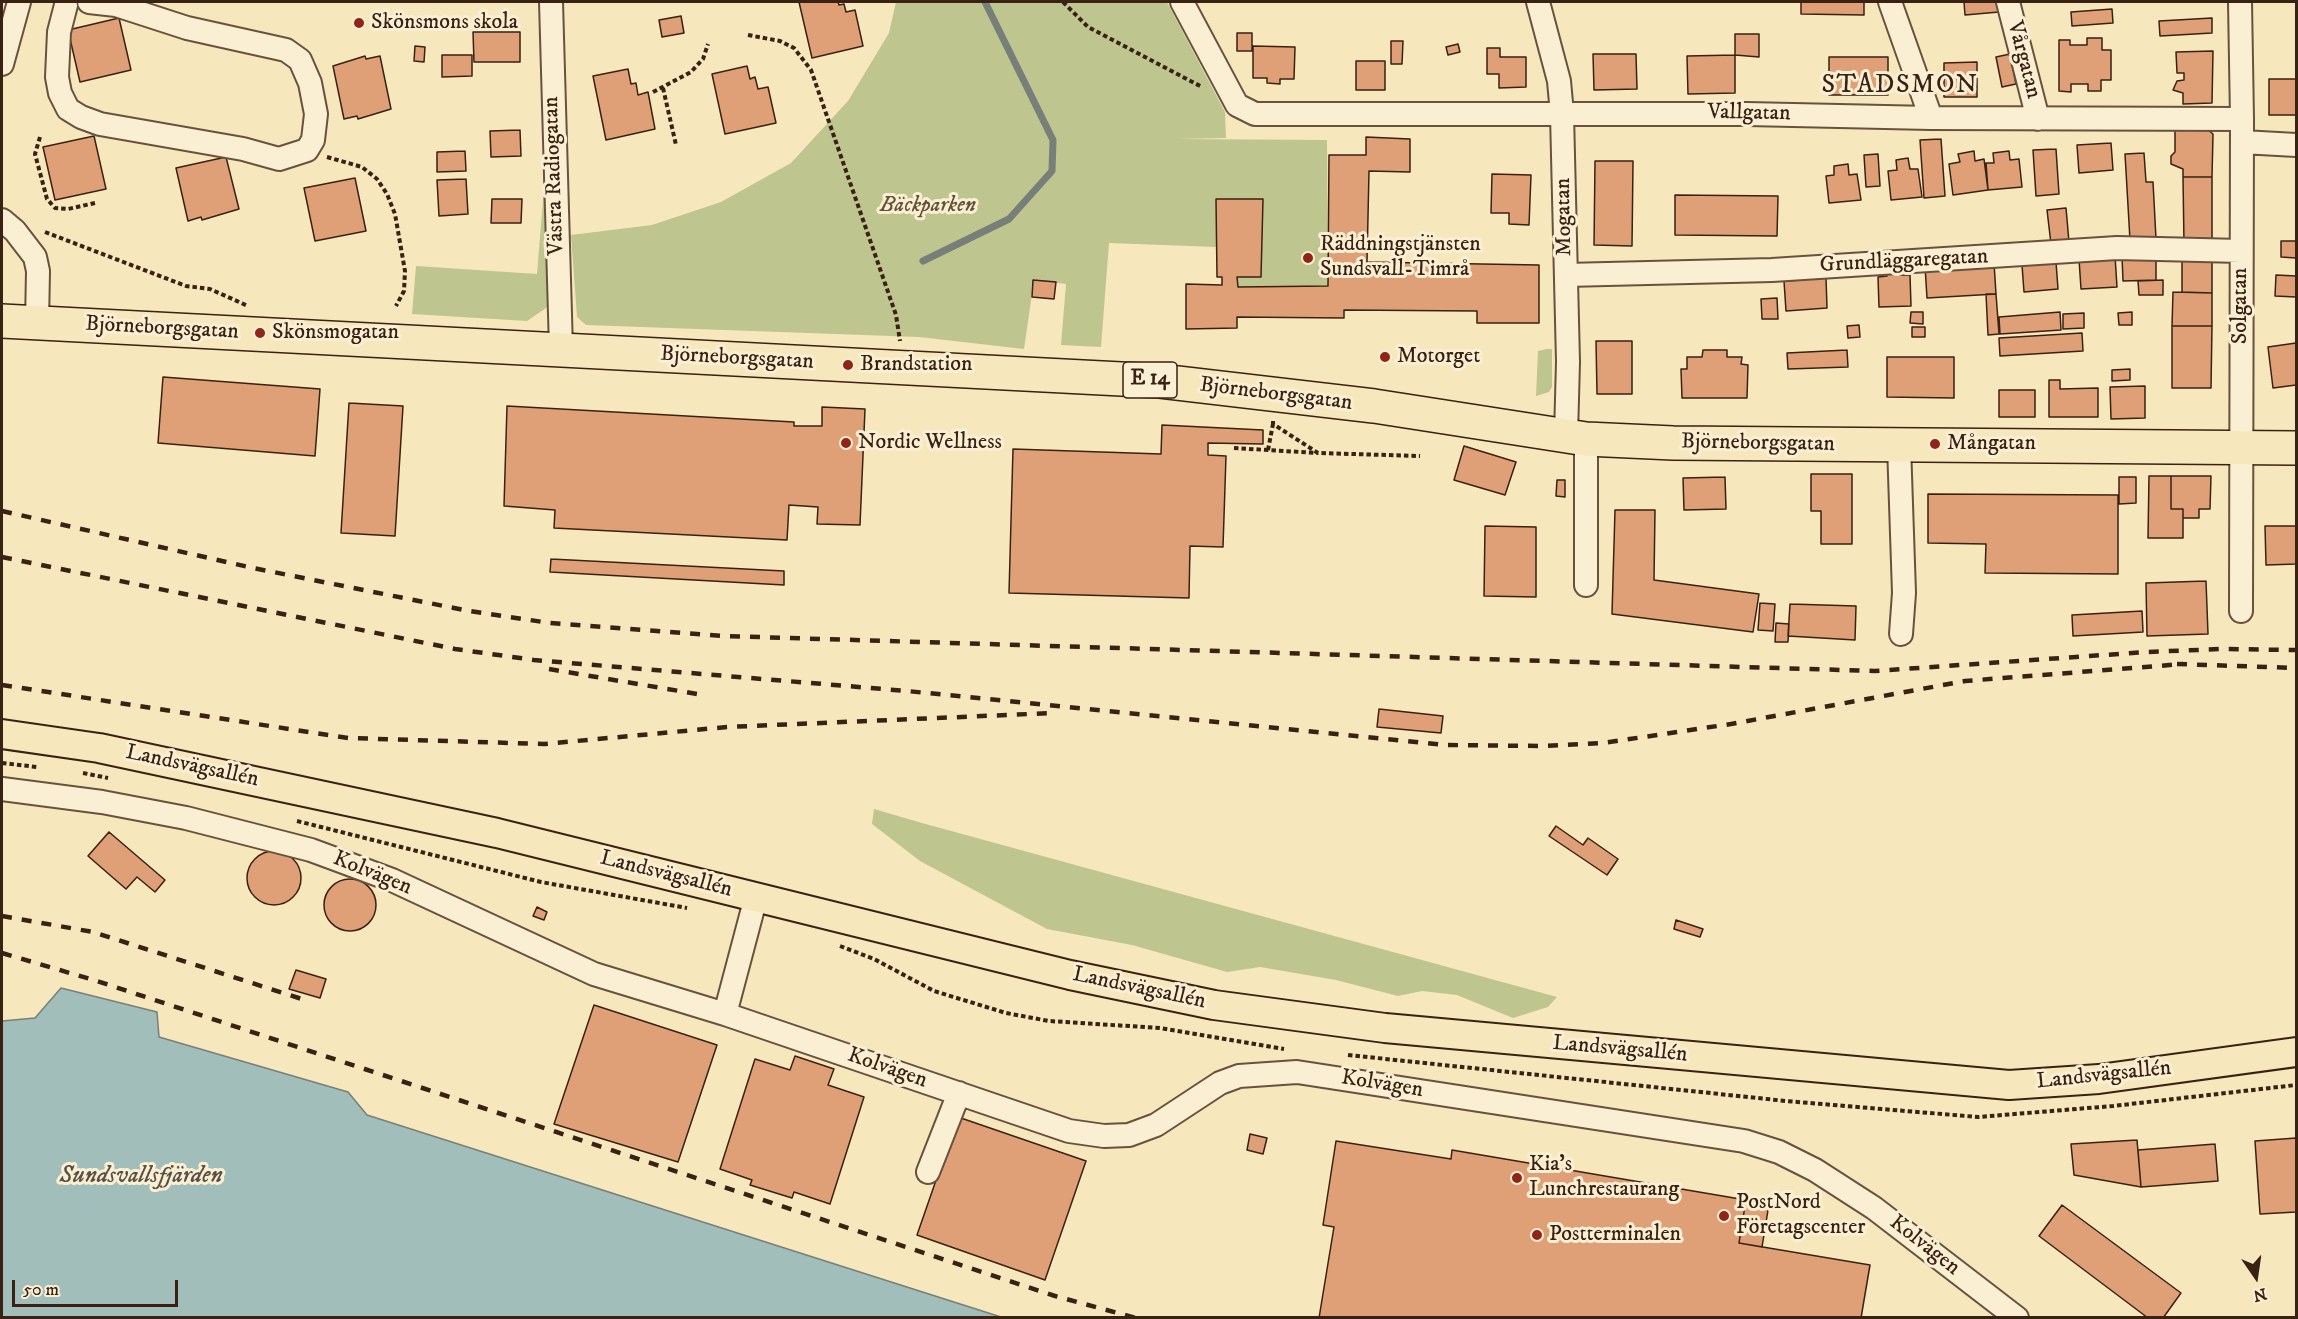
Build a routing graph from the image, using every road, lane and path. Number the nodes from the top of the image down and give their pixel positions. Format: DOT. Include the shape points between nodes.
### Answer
graph roads {
  1 [pos="19,2"];
  2 [pos="89,2"];
  3 [pos="551,2"];
  4 [pos="1063,2"];
  5 [pos="1182,2"];
  6 [pos="1538,2"];
  7 [pos="1890,2"];
  8 [pos="2008,2"];
  9 [pos="2240,2"];
  10 [pos="68,3"];
  11 [pos="748,35"];
  12 [pos="708,44"];
  13 [pos="2,64"];
  14 [pos="663,88"];
  15 [pos="653,92"];
  16 [pos="1246,110"];
  17 [pos="1563,114"];
  18 [pos="1931,118"];
  19 [pos="2038,119"];
  20 [pos="2242,119"];
  21 [pos="40,137"];
  22 [pos="2242,142"];
  23 [pos="676,145"];
  24 [pos="2296,145"];
  25 [pos="307,150"];
  26 [pos="95,203"];
  27 [pos="2,220"];
  28 [pos="36,229"];
  29 [pos="2241,250"];
  30 [pos="1566,275"];
  31 [pos="396,306"];
  32 [pos="252,308"];
  33 [pos="2,321"];
  34 [pos="37,323"];
  35 [pos="561,350"];
  36 [pos="898,367"];
  37 [pos="1273,416"];
  38 [pos="1273,424"];
  39 [pos="1576,437"];
  40 [pos="1899,445"];
  41 [pos="2241,447"];
  42 [pos="1234,448"];
  43 [pos="2296,448"];
  44 [pos="1268,450"];
  45 [pos="1318,453"];
  46 [pos="1420,456"];
  47 [pos="1586,585"];
  48 [pos="2241,611"];
  49 [pos="1901,634"];
  50 [pos="2,734"];
  51 [pos="2,789"];
  52 [pos="756,897"];
  53 [pos="725,1014"];
  54 [pos="2296,1052"];
  55 [pos="959,1093"];
  56 [pos="928,1172"];
  57 [pos="2017,1317"];
  1 -- 13 [label="street"];
  2 -- 25 [label="street" via="116,5 187,28 286,50 300,60 310,83 316,114 313,140"];
  3 -- 35 [label="street, Västra Radiogatan"];
  4 -- 16 [label="path" via="1088,27"];
  5 -- 16 [label="street"];
  6 -- 17 [label="street, Mogatan" via="1559,81"];
  7 -- 18 [label="street"];
  8 -- 19 [label="street, Vårgatan"];
  9 -- 20 [label="street, Solgatan"];
  10 -- 25 [label="street" via="59,32 57,76 68,109 81,117 279,159"];
  11 -- 36 [label="path" via="794,48 811,70 896,315"];
  12 -- 14 [label="path" via="703,59 691,72"];
  14 -- 15 [label="path"];
  14 -- 23 [label="path"];
  16 -- 17 [label="street, Vallgatan"];
  17 -- 18 [label="street, Vallgatan"];
  17 -- 30 [label="street, Mogatan"];
  18 -- 19 [label="street, Vallgatan"];
  19 -- 20 [label="street, Vallgatan"];
  20 -- 22 [label="street, Solgatan"];
  21 -- 26 [label="path" via="35,154 47,199 56,208 68,210"];
  22 -- 24 [label="street"];
  22 -- 29 [label="street, Solgatan"];
  25 -- 31 [label="path" via="362,167 387,194 395,214 405,272 404,291"];
  27 -- 34 [label="street" via="35,257"];
  28 -- 32 [label="path" via="186,286 210,289"];
  29 -- 30 [label="street, Grundläggaregatan" via="2117,248 1772,270"];
  29 -- 41 [label="street, Solgatan"];
  30 -- 39 [label="street, Mogatan"];
  33 -- 34 [label="highway, Björneborgsgatan / E 14"];
  34 -- 35 [label="highway, Björneborgsgatan / E 14"];
  35 -- 36 [label="highway, Björneborgsgatan / E 14"];
  36 -- 39 [label="highway, Björneborgsgatan / E 14" via="1160,381 1374,406"];
  37 -- 38 [label="path"];
  38 -- 44 [label="path"];
  38 -- 45 [label="path"];
  39 -- 40 [label="highway, Björneborgsgatan / E 14" via="1673,443"];
  39 -- 47 [label="street, Mogatan"];
  40 -- 41 [label="highway, Björneborgsgatan / E 14"];
  40 -- 49 [label="street" via="1904,593"];
  41 -- 43 [label="highway, Björneborgsgatan / E 14"];
  41 -- 48 [label="street, Solgatan"];
  42 -- 44 [label="path"];
  44 -- 45 [label="path"];
  45 -- 46 [label="path"];
  50 -- 52 [label="main road, Landsvägsallén" via="99,748 268,783 496,833"];
  51 -- 53 [label="street, Kolvägen" via="186,818 311,850 392,879 594,974"];
  52 -- 53 [label="street"];
  52 -- 54 [label="main road, Landsvägsallén" via="1070,975 1214,1005 1385,1028 2009,1085 2099,1079"];
  53 -- 55 [label="street, Kolvägen"];
  55 -- 56 [label="street"];
  55 -- 57 [label="street, Kolvägen" via="1069,1131 1129,1135 1156,1125 1220,1083 1239,1076 1297,1072 1744,1141 1779,1152 1815,1170 1874,1208"];
}
